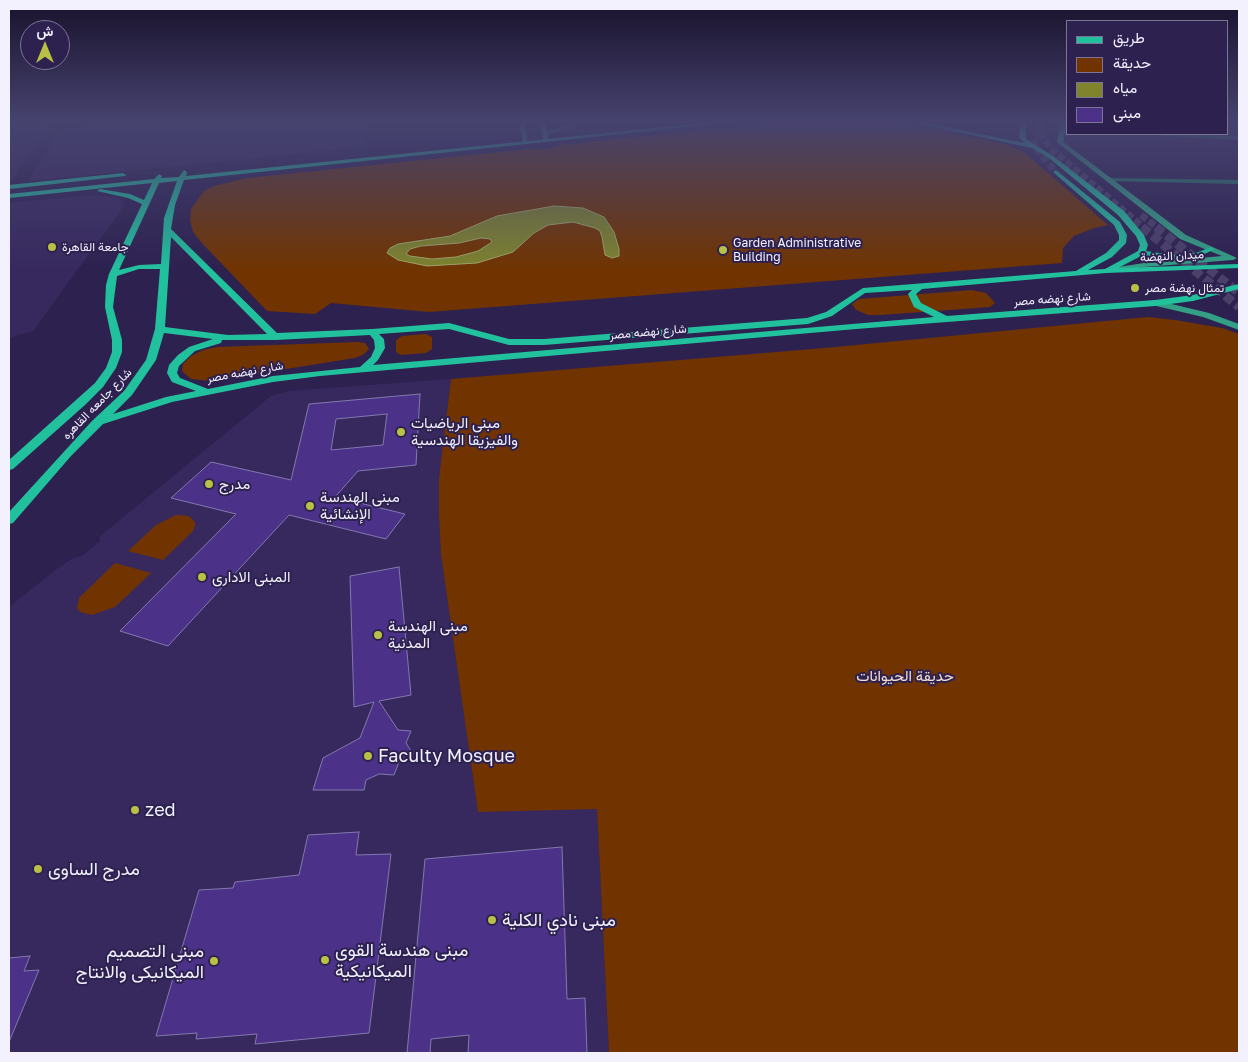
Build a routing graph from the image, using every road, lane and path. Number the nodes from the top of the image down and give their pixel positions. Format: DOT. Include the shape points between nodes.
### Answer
graph roads {
  1 [pos="185,171"];
  2 [pos="181,172"];
  3 [pos="1056,172"];
  4 [pos="1069,172"];
  5 [pos="1099,172"];
  6 [pos="128,175"];
  7 [pos="157,175"];
  8 [pos="1110,180"];
  9 [pos="1239,182"];
  10 [pos="37,184"];
  11 [pos="9,187"];
  12 [pos="75,189"];
  13 [pos="30,194"];
  14 [pos="9,196"];
  15 [pos="146,203"];
  16 [pos="167,229"];
  17 [pos="1211,249"];
  18 [pos="1142,252"];
  19 [pos="1236,257"];
  20 [pos="164,266"];
  21 [pos="1239,266"];
  22 [pos="1106,271"];
  23 [pos="113,274"];
  24 [pos="1076,274"];
  25 [pos="919,286"];
  26 [pos="1239,287"];
  27 [pos="1155,304"];
  28 [pos="949,319"];
  29 [pos="1239,327"];
  30 [pos="160,329"];
  31 [pos="372,332"];
  32 [pos="276,337"];
  33 [pos="228,338"];
  34 [pos="364,368"];
  35 [pos="206,391"];
  36 [pos="96,423"];
  37 [pos="9,466"];
  38 [pos="9,520"];
  1 -- 16 [label="main road, شارع جامعه القاهره" via="171,205"];
  2 -- 7 [label="main road"];
  3 -- 24 [label="main road" via="1116,224 1123,235 1123,241 1110,255"];
  4 -- 18 [label="main road" via="1131,223 1142,240"];
  5 -- 8 [label="street"];
  6 -- 10 [label="main road"];
  7 -- 12 [label="main road"];
  7 -- 15 [label="main road, شارع جامعه القاهره"];
  8 -- 9 [label="street"];
  8 -- 17 [label="street" via="1178,234"];
  10 -- 11 [label="main road"];
  10 -- 13 [label="main road" via="38,188"];
  12 -- 13 [label="main road"];
  12 -- 15 [label="main road" via="118,194"];
  13 -- 14 [label="main road"];
  15 -- 23 [label="main road, شارع جامعه القاهره"];
  16 -- 20 [label="main road, شارع جامعه القاهره"];
  16 -- 32 [label="main road"];
  17 -- 18 [label="main road" via="1186,256 1158,256"];
  17 -- 19 [label="street"];
  18 -- 22 [label="main road"];
  19 -- 22 [label="street"];
  20 -- 23 [label="main road" via="139,267"];
  20 -- 30 [label="main road, شارع جامعه القاهره"];
  21 -- 22 [label="main road, ميدان النهضة"];
  22 -- 24 [label="main road, شارع نهضه مصر"];
  23 -- 37 [label="main road, شارع جامعه القاهره" via="109,307 117,352 111,368 81,403"];
  24 -- 25 [label="main road, شارع نهضه مصر"];
  25 -- 28 [label="main road" via="912,294 917,305"];
  25 -- 31 [label="main road, شارع نهضه مصر" via="864,291 834,312 808,321 526,343 494,340 449,326"];
  26 -- 27 [label="main road, شارع نهضه مصر"];
  27 -- 28 [label="main road, شارع نهضه مصر"];
  27 -- 29 [label="street" via="1206,315"];
  28 -- 34 [label="main road, شارع نهضه مصر"];
  30 -- 33 [label="main road, شارع نهضه مصر"];
  30 -- 36 [label="main road, شارع جامعه القاهره" via="156,347 143,373"];
  31 -- 32 [label="main road, شارع نهضه مصر"];
  31 -- 34 [label="main road" via="379,339 380,348"];
  32 -- 33 [label="main road, شارع نهضه مصر"];
  33 -- 35 [label="main road" via="192,349 174,365 172,373 176,380"];
  34 -- 35 [label="main road, شارع نهضه مصر"];
  35 -- 36 [label="main road, شارع نهضه مصر"];
  36 -- 38 [label="main road, شارع جامعه القاهره"];
}
